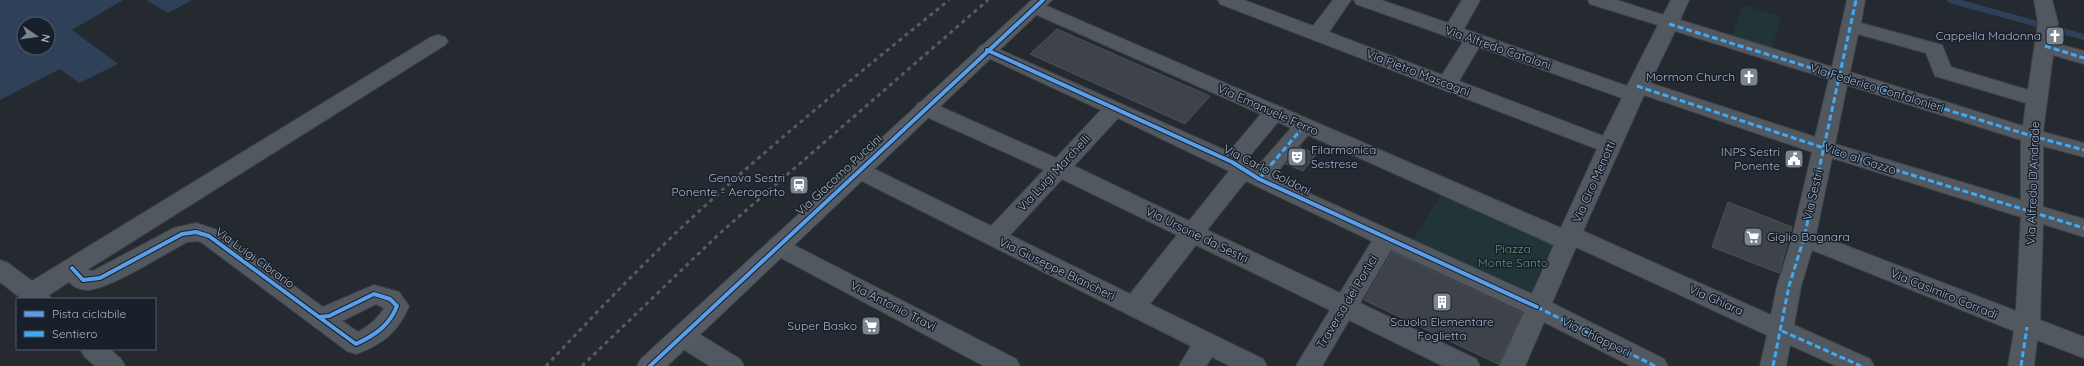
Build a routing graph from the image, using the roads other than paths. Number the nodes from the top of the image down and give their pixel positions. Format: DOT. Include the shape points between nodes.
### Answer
graph roads {
  1 [pos="1227,0"];
  2 [pos="1342,0"];
  3 [pos="1363,0"];
  4 [pos="1472,0"];
  5 [pos="1597,0"];
  6 [pos="1680,0"];
  7 [pos="1856,0"];
  8 [pos="2043,0"];
  9 [pos="1039,3"];
  10 [pos="1669,24"];
  11 [pos="1851,26"];
  12 [pos="1453,32"];
  13 [pos="2047,34"];
  14 [pos="1317,35"];
  15 [pos="1474,39"];
  16 [pos="438,41"];
  17 [pos="988,50"];
  18 [pos="2084,58"];
  19 [pos="1840,76"];
  20 [pos="1447,84"];
  21 [pos="1635,91"];
  22 [pos="2038,100"];
  23 [pos="926,108"];
  24 [pos="1114,108"];
  25 [pos="1274,113"];
  26 [pos="1304,126"];
  27 [pos="2032,136"];
  28 [pos="1609,146"];
  29 [pos="1824,148"];
  30 [pos="2084,150"];
  31 [pos="1059,168"];
  32 [pos="1244,170"];
  33 [pos="860,171"];
  34 [pos="2032,214"];
  35 [pos="2084,228"];
  36 [pos="1194,234"];
  37 [pos="994,238"];
  38 [pos="1386,238"];
  39 [pos="1569,238"];
  40 [pos="1804,238"];
  41 [pos="778,246"];
  42 [pos="0,268"];
  43 [pos="72,268"];
  44 [pos="36,296"];
  45 [pos="1134,307"];
  46 [pos="1343,307"];
  47 [pos="1537,307"];
  48 [pos="319,317"];
  49 [pos="2026,327"];
  50 [pos="1782,331"];
  51 [pos="682,336"];
  52 [pos="1207,343"];
  53 [pos="2084,348"];
  54 [pos="94,350"];
  55 [pos="112,366"];
  56 [pos="650,366"];
  57 [pos="731,366"];
  58 [pos="1008,366"];
  59 [pos="1192,366"];
  60 [pos="1254,366"];
  61 [pos="1309,366"];
  62 [pos="1467,366"];
  63 [pos="1512,366"];
  64 [pos="1655,366"];
  65 [pos="1773,366"];
  66 [pos="1861,366"];
  67 [pos="2021,366"];
  1 -- 14 [label="street, Via Pietro Mascagni"];
  2 -- 14 [label="street"];
  3 -- 12 [label="street, Via Alfredo Catalani"];
  4 -- 12 [label="street"];
  5 -- 10 [label="street, Via Federico Confalonieri"];
  6 -- 10 [label="street, Via Ciro Menotti"];
  7 -- 11 [label="street, Via Sestri"];
  8 -- 13 [label="street, Via Alfredo D'Andrade"];
  9 -- 17 [label="main road, Via Giacomo Puccini"];
  9 -- 25 [label="street, Via Emanuele Ferro"];
  10 -- 19 [label="street, Via Federico Confalonieri"];
  10 -- 21 [label="street, Via Ciro Menotti"];
  11 -- 19 [label="street, Via Sestri"];
  11 -- 22 [label="street" via="1935,49 1942,71"];
  12 -- 15 [label="street, Via Alfredo Catalani"];
  13 -- 18 [label="street"];
  13 -- 22 [label="street, Via Alfredo D'Andrade"];
  14 -- 20 [label="street, Via Pietro Mascagni"];
  15 -- 20 [label="street"];
  15 -- 21 [label="street, Via Alfredo Catalani"];
  16 -- 43 [label="street"];
  17 -- 23 [label="main road, Via Giacomo Puccini"];
  17 -- 24 [label="street, Via Carlo Goldoni"];
  19 -- 27 [label="street, Via Federico Confalonieri"];
  19 -- 29 [label="street, Via Sestri"];
  20 -- 28 [label="street, Via Pietro Mascagni"];
  21 -- 28 [label="street, Via Ciro Menotti"];
  21 -- 29 [label="street, Vico al Gazzo"];
  22 -- 27 [label="street, Via Alfredo D'Andrade"];
  23 -- 31 [label="street, Via Ursone da Sestri"];
  23 -- 33 [label="main road, Via Giacomo Puccini"];
  24 -- 31 [label="street, Via Luigi Marchelli"];
  24 -- 32 [label="street, Via Carlo Goldoni"];
  25 -- 26 [label="street, Via Emanuele Ferro"];
  25 -- 32 [label="street"];
  26 -- 32 [label="street"];
  26 -- 39 [label="street, Via Emanuele Ferro"];
  27 -- 30 [label="street, Via Federico Confalonieri"];
  27 -- 34 [label="street, Via Alfredo D'Andrade"];
  28 -- 39 [label="street, Via Ciro Menotti"];
  29 -- 34 [label="street, Vico al Gazzo"];
  29 -- 40 [label="street, Via Sestri"];
  31 -- 36 [label="street, Via Ursone da Sestri"];
  31 -- 37 [label="street, Via Luigi Marchelli"];
  32 -- 36 [label="street"];
  32 -- 38 [label="street, Via Carlo Goldoni"];
  33 -- 37 [label="street, Via Giuseppe Biancheri"];
  33 -- 41 [label="main road, Via Giacomo Puccini"];
  34 -- 35 [label="street, Vico al Gazzo"];
  34 -- 49 [label="street, Via Alfredo D'Andrade"];
  36 -- 45 [label="street"];
  36 -- 46 [label="street, Via Ursone da Sestri"];
  37 -- 45 [label="street, Via Giuseppe Biancheri"];
  38 -- 46 [label="street, Traversa dei Portici"];
  38 -- 47 [label="street, Via Carlo Goldoni"];
  39 -- 47 [label="street, Via Ciro Menotti"];
  39 -- 50 [label="street, Via Ghiara"];
  40 -- 49 [label="street, Via Casimiro Corradi"];
  40 -- 50 [label="street, Via Sestri" via="1790,286"];
  41 -- 51 [label="main road, Via Giacomo Puccini"];
  41 -- 58 [label="street, Via Antonio Travi"];
  42 -- 44 [label="street"];
  43 -- 44 [label="street"];
  43 -- 48 [label="street, Via Luigi Cibrario" via="81,280 87,282 100,278 182,234 196,232 209,236"];
  45 -- 52 [label="street, Via Giuseppe Biancheri"];
  46 -- 61 [label="street, Traversa dei Portici"];
  46 -- 62 [label="street, Via Ursone da Sestri"];
  47 -- 63 [label="street, Via Ciro Menotti"];
  47 -- 64 [label="street, Via Chiappori"];
  48 -- 48 [label="street, Via Luigi Cibrario" via="356,344 374,336 392,320 397,306 390,299 374,294 329,316"];
  49 -- 53 [label="street, Via Casimiro Corradi"];
  49 -- 67 [label="street, Via Alfredo D'Andrade"];
  50 -- 65 [label="street, Via Sestri"];
  50 -- 66 [label="street, Via Ghiara"];
  51 -- 56 [label="main road, Via Giacomo Puccini"];
  51 -- 57 [label="street"];
  52 -- 59 [label="street"];
  52 -- 60 [label="street, Via Giuseppe Biancheri"];
  54 -- 55 [label="street"];
}
